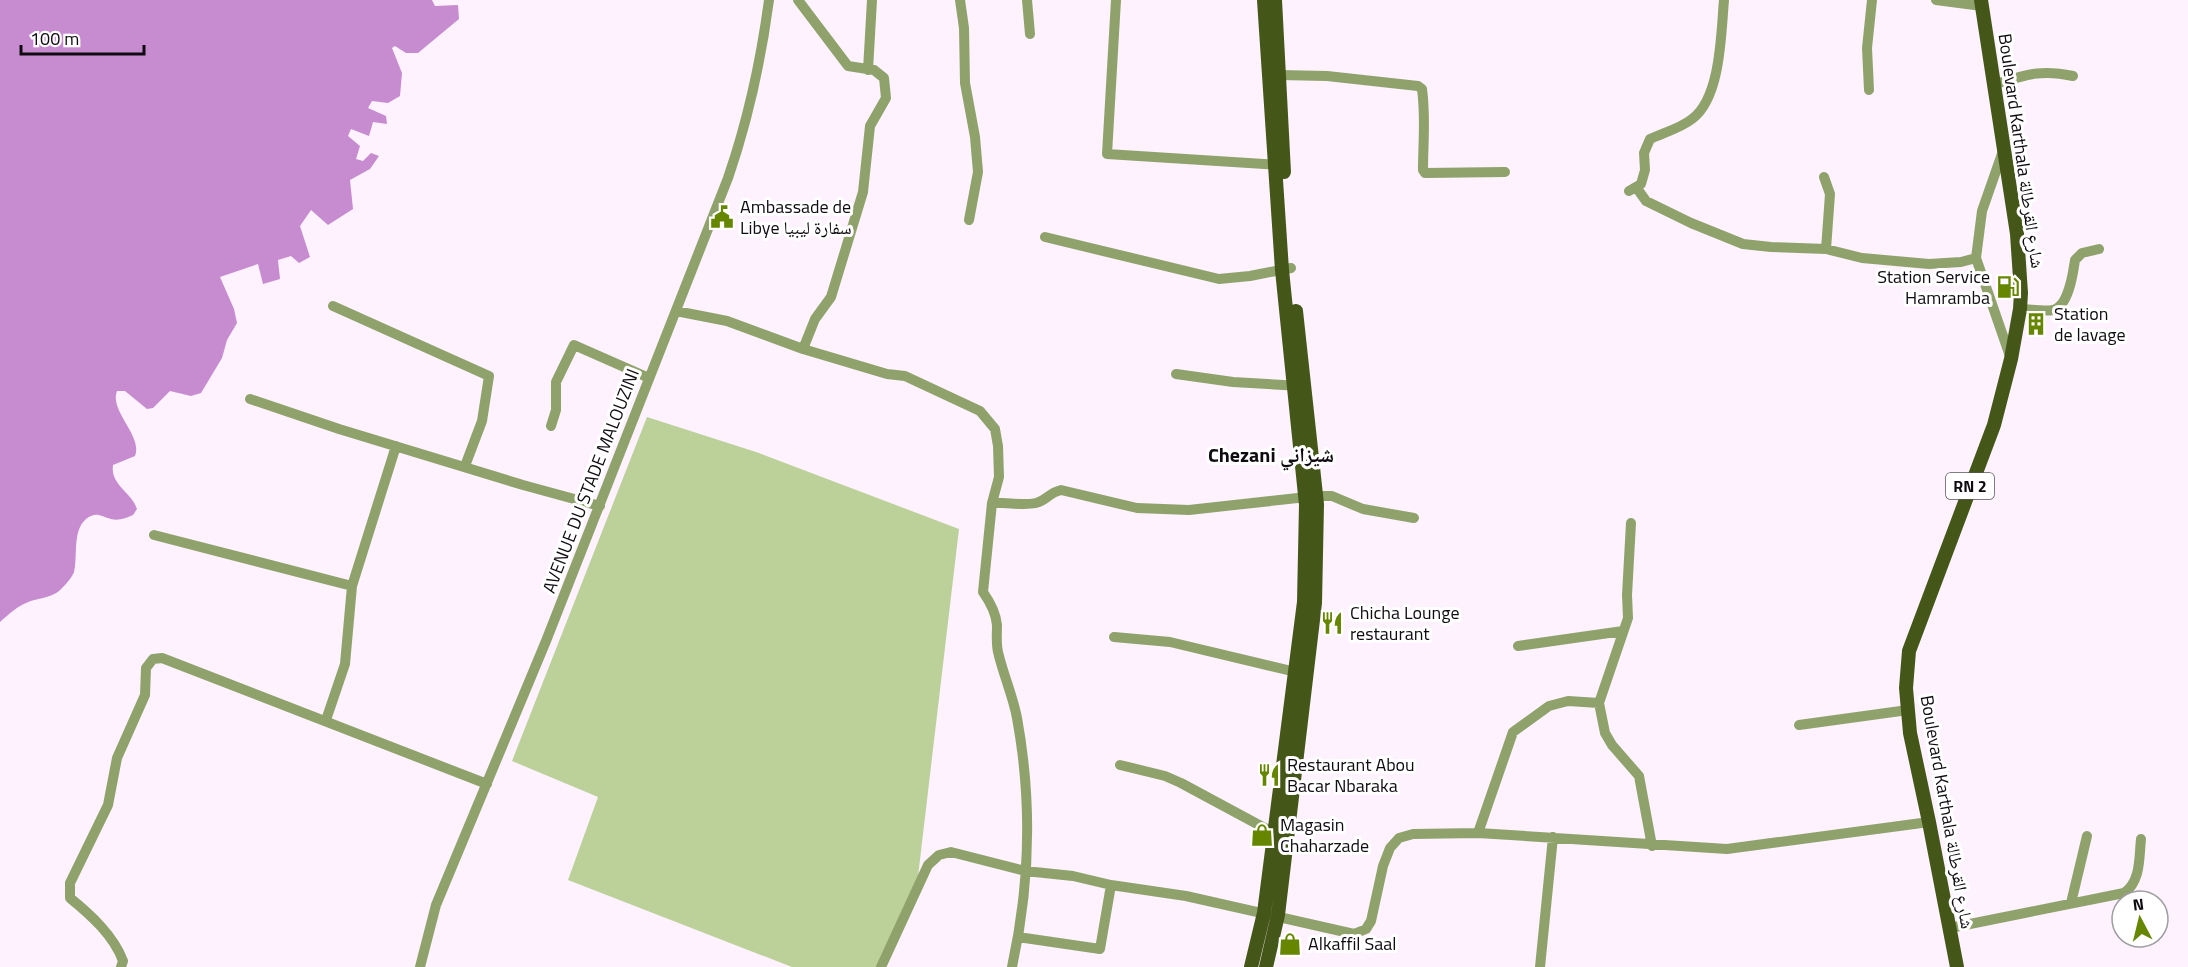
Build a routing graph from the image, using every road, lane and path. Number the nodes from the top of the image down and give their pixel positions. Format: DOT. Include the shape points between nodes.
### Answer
graph roads {
  1 [pos="769,0"];
  2 [pos="798,0"];
  3 [pos="872,0"];
  4 [pos="960,0"];
  5 [pos="1027,0"];
  6 [pos="1116,0"];
  7 [pos="1264,0"];
  8 [pos="1275,0"];
  9 [pos="1724,0"];
  10 [pos="1872,0"];
  11 [pos="1936,0"];
  12 [pos="1982,3"];
  13 [pos="1030,34"];
  14 [pos="868,70"];
  15 [pos="1279,75"];
  16 [pos="2073,76"];
  17 [pos="1995,84"];
  18 [pos="1869,90"];
  19 [pos="2003,151"];
  20 [pos="1279,165"];
  21 [pos="1504,172"];
  22 [pos="1824,177"];
  23 [pos="969,220"];
  24 [pos="1045,237"];
  25 [pos="1826,249"];
  26 [pos="2098,249"];
  27 [pos="1976,258"];
  28 [pos="1287,269"];
  29 [pos="333,306"];
  30 [pos="2020,309"];
  31 [pos="676,311"];
  32 [pos="803,349"];
  33 [pos="2011,359"];
  34 [pos="1176,374"];
  35 [pos="649,378"];
  36 [pos="1298,386"];
  37 [pos="250,399"];
  38 [pos="551,426"];
  39 [pos="396,446"];
  40 [pos="465,466"];
  41 [pos="1311,496"];
  42 [pos="992,503"];
  43 [pos="600,506"];
  44 [pos="1414,518"];
  45 [pos="1631,523"];
  46 [pos="153,535"];
  47 [pos="352,586"];
  48 [pos="1623,631"];
  49 [pos="1114,637"];
  50 [pos="1518,646"];
  51 [pos="1300,673"];
  52 [pos="1599,703"];
  53 [pos="1908,711"];
  54 [pos="326,720"];
  55 [pos="1799,725"];
  56 [pos="1120,765"];
  57 [pos="488,784"];
  58 [pos="1929,822"];
  59 [pos="1274,833"];
  60 [pos="1478,833"];
  61 [pos="2087,836"];
  62 [pos="1553,837"];
  63 [pos="2142,839"];
  64 [pos="1652,846"];
  65 [pos="1025,871"];
  66 [pos="1111,885"];
  67 [pos="2071,903"];
  68 [pos="1271,914"];
  69 [pos="1950,928"];
  70 [pos="1018,937"];
  71 [pos="121,967"];
  72 [pos="420,967"];
  73 [pos="881,967"];
  74 [pos="1012,967"];
  75 [pos="1251,967"];
  76 [pos="1266,967"];
  77 [pos="1540,967"];
  78 [pos="1957,967"];
  1 -- 31 [label="street, AVENUE DU STADE MALOUZINI" via="742,139"];
  2 -- 14 [label="street" via="848,66"];
  3 -- 14 [label="street"];
  4 -- 23 [label="street" via="965,83 978,172"];
  5 -- 13 [label="street"];
  6 -- 20 [label="street" via="1107,154"];
  7 -- 20 [label="main road"];
  8 -- 15 [label="main road"];
  9 -- 25 [label="street" via="1716,72 1704,108 1692,120 1650,139 1644,153 1641,184 1632,189 1646,201 1733,241 1765,247"];
  10 -- 18 [label="street" via="1867,48"];
  11 -- 12 [label="street"];
  12 -- 17 [label="main road, Boulevard Karthala شارع القرطالة / RN 2"];
  14 -- 32 [label="street" via="884,78 886,98 870,126 863,192 831,297 815,319"];
  15 -- 20 [label="main road"];
  15 -- 21 [label="street" via="1418,86 1422,89 1426,115 1425,173"];
  16 -- 17 [label="street" via="2051,71"];
  17 -- 19 [label="main road, Boulevard Karthala شارع القرطالة / RN 2"];
  19 -- 27 [label="street" via="1982,211"];
  19 -- 30 [label="main road, Boulevard Karthala شارع القرطالة / RN 2" via="2020,264"];
  20 -- 28 [label="main road"];
  22 -- 25 [label="street" via="1830,194"];
  24 -- 28 [label="street" via="1219,279"];
  25 -- 27 [label="street" via="1862,258 1918,263 1943,264"];
  26 -- 30 [label="street" via="2082,253 2075,260 2070,286 2059,307"];
  27 -- 33 [label="street"];
  28 -- 36 [label="main road"];
  29 -- 40 [label="street" via="489,376 482,421"];
  30 -- 33 [label="main road, Boulevard Karthala شارع القرطالة / RN 2"];
  31 -- 32 [label="street" via="727,321"];
  31 -- 35 [label="street, AVENUE DU STADE MALOUZINI"];
  32 -- 42 [label="street" via="905,376 980,411 995,429 998,446 999,477"];
  33 -- 53 [label="main road, Boulevard Karthala شارع القرطالة / RN 2" via="1994,425 1909,651"];
  34 -- 36 [label="street"];
  35 -- 38 [label="street" via="574,345 556,382 556,410"];
  35 -- 43 [label="street, AVENUE DU STADE MALOUZINI"];
  36 -- 41 [label="main road"];
  37 -- 39 [label="street"];
  39 -- 40 [label="street"];
  39 -- 47 [label="street"];
  40 -- 43 [label="street"];
  41 -- 42 [label="street" via="1189,510 1137,508 1061,490 1032,504"];
  41 -- 44 [label="street" via="1332,496 1363,509"];
  41 -- 51 [label="main road" via="1315,603"];
  42 -- 65 [label="street" via="983,592 997,622 997,648 1017,715 1026,771"];
  43 -- 57 [label="street, AVENUE DU STADE MALOUZINI"];
  45 -- 48 [label="street" via="1628,618"];
  46 -- 47 [label="street"];
  47 -- 54 [label="street" via="345,664"];
  48 -- 50 [label="street"];
  48 -- 52 [label="street"];
  49 -- 51 [label="street" via="1170,642"];
  51 -- 59 [label="main road"];
  51 -- 68 [label="main road"];
  52 -- 60 [label="street" via="1568,701 1549,706 1513,732"];
  52 -- 64 [label="street" via="1605,733 1639,776"];
  53 -- 55 [label="street"];
  53 -- 58 [label="main road, Boulevard Karthala شارع القرطالة / RN 2"];
  54 -- 57 [label="street"];
  54 -- 71 [label="street" via="162,658 153,659 146,668 145,695 117,758 108,805 69,889 70,898 86,910 119,948"];
  56 -- 59 [label="street" via="1181,783"];
  57 -- 72 [label="street, AVENUE DU STADE MALOUZINI" via="436,904"];
  58 -- 64 [label="street" via="1727,849"];
  58 -- 69 [label="main road, Boulevard Karthala شارع القرطالة / RN 2"];
  59 -- 68 [label="main road"];
  60 -- 62 [label="street"];
  60 -- 68 [label="street" via="1413,834 1399,838 1383,866 1371,921 1360,933"];
  61 -- 67 [label="street"];
  62 -- 64 [label="street"];
  62 -- 77 [label="street"];
  63 -- 67 [label="street" via="2136,881 2131,888 2124,893"];
  65 -- 66 [label="street"];
  65 -- 70 [label="street"];
  65 -- 73 [label="street" via="951,852 939,855 928,865"];
  66 -- 68 [label="street"];
  66 -- 70 [label="street" via="1100,949"];
  67 -- 69 [label="street"];
  68 -- 75 [label="main road"];
  68 -- 76 [label="main road"];
  69 -- 78 [label="main road, Boulevard Karthala شارع القرطالة / RN 2"];
  70 -- 74 [label="street"];
}
